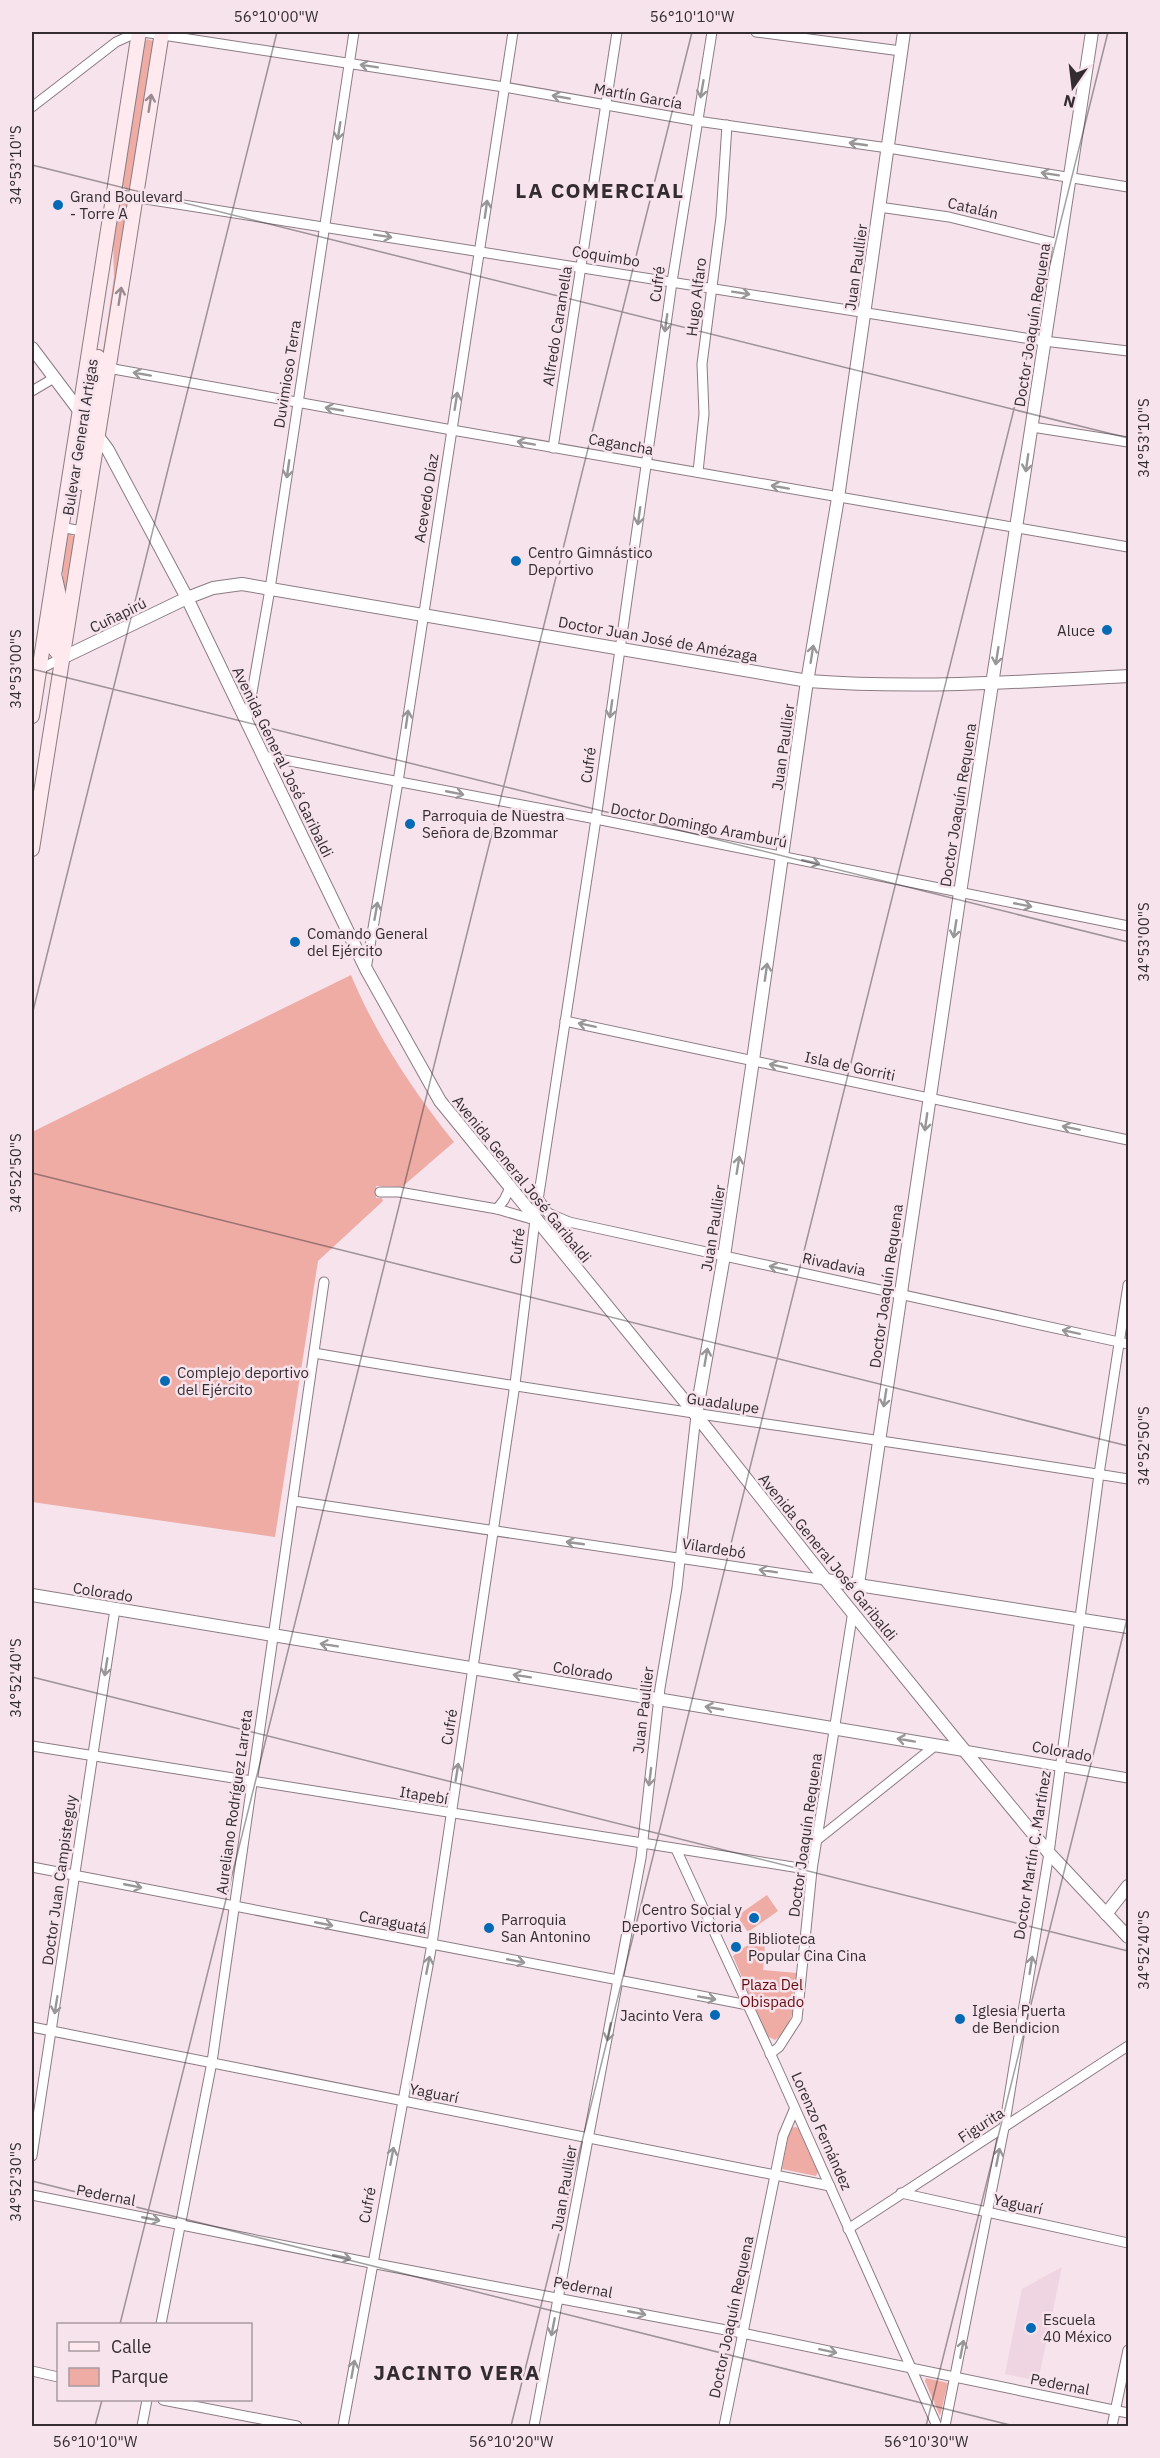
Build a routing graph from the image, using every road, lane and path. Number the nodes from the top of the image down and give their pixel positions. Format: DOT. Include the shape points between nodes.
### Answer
graph roads {
  1 [pos="140,32"];
  2 [pos="354,32"];
  3 [pos="513,32"];
  4 [pos="617,32"];
  5 [pos="712,32"];
  6 [pos="756,32"];
  7 [pos="904,32"];
  8 [pos="1092,32"];
  9 [pos="162,33"];
  10 [pos="901,51"];
  11 [pos="350,63"];
  12 [pos="504,87"];
  13 [pos="606,105"];
  14 [pos="32,107"];
  15 [pos="697,122"];
  16 [pos="727,125"];
  17 [pos="888,148"];
  18 [pos="1071,177"];
  19 [pos="1128,188"];
  20 [pos="114,194"];
  21 [pos="135,197"];
  22 [pos="879,207"];
  23 [pos="325,226"];
  24 [pos="1059,244"];
  25 [pos="480,251"];
  26 [pos="104,260"];
  27 [pos="581,267"];
  28 [pos="672,282"];
  29 [pos="713,288"];
  30 [pos="865,312"];
  31 [pos="1044,341"];
  32 [pos="32,348"];
  33 [pos="1128,351"];
  34 [pos="108,368"];
  35 [pos="54,378"];
  36 [pos="32,392"];
  37 [pos="297,403"];
  38 [pos="80,411"];
  39 [pos="1032,427"];
  40 [pos="452,430"];
  41 [pos="99,437"];
  42 [pos="1128,442"];
  43 [pos="553,448"];
  44 [pos="646,464"];
  45 [pos="698,472"];
  46 [pos="838,498"];
  47 [pos="86,505"];
  48 [pos="60,527"];
  49 [pos="1017,528"];
  50 [pos="82,531"];
  51 [pos="1128,548"];
  52 [pos="53,570"];
  53 [pos="270,589"];
  54 [pos="187,598"];
  55 [pos="422,614"];
  56 [pos="620,648"];
  57 [pos="62,658"];
  58 [pos="34,671"];
  59 [pos="1128,676"];
  60 [pos="808,681"];
  61 [pos="992,684"];
  62 [pos="32,716"];
  63 [pos="247,721"];
  64 [pos="263,756"];
  65 [pos="398,782"];
  66 [pos="596,819"];
  67 [pos="32,849"];
  68 [pos="782,856"];
  69 [pos="960,893"];
  70 [pos="1128,926"];
  71 [pos="366,969"];
  72 [pos="566,1021"];
  73 [pos="753,1060"];
  74 [pos="929,1099"];
  75 [pos="1128,1140"];
  76 [pos="510,1188"];
  77 [pos="380,1192"];
  78 [pos="538,1198"];
  79 [pos="497,1209"];
  80 [pos="535,1220"];
  81 [pos="569,1222"];
  82 [pos="553,1241"];
  83 [pos="724,1256"];
  84 [pos="324,1282"];
  85 [pos="1128,1285"];
  86 [pos="901,1294"];
  87 [pos="1124,1343"];
  88 [pos="314,1353"];
  89 [pos="515,1384"];
  90 [pos="696,1415"];
  91 [pos="879,1440"];
  92 [pos="1099,1474"];
  93 [pos="1128,1479"];
  94 [pos="294,1501"];
  95 [pos="494,1530"];
  96 [pos="680,1558"];
  97 [pos="826,1580"];
  98 [pos="858,1584"];
  99 [pos="32,1595"];
  100 [pos="115,1609"];
  101 [pos="853,1611"];
  102 [pos="1081,1619"];
  103 [pos="1128,1627"];
  104 [pos="272,1635"];
  105 [pos="473,1669"];
  106 [pos="659,1698"];
  107 [pos="835,1728"];
  108 [pos="936,1745"];
  109 [pos="32,1746"];
  110 [pos="964,1750"];
  111 [pos="92,1756"];
  112 [pos="1061,1766"];
  113 [pos="1128,1778"];
  114 [pos="253,1783"];
  115 [pos="451,1814"];
  116 [pos="817,1840"];
  117 [pos="642,1844"];
  118 [pos="676,1849"];
  119 [pos="1049,1853"];
  120 [pos="32,1867"];
  121 [pos="812,1870"];
  122 [pos="75,1875"];
  123 [pos="1128,1886"];
  124 [pos="234,1907"];
  125 [pos="1106,1914"];
  126 [pos="1128,1936"];
  127 [pos="432,1944"];
  128 [pos="619,1982"];
  129 [pos="748,2005"];
  130 [pos="32,2027"];
  131 [pos="52,2031"];
  132 [pos="1128,2046"];
  133 [pos="770,2054"];
  134 [pos="212,2062"];
  135 [pos="402,2102"];
  136 [pos="794,2110"];
  137 [pos="1004,2128"];
  138 [pos="588,2139"];
  139 [pos="32,2156"];
  140 [pos="775,2175"];
  141 [pos="830,2186"];
  142 [pos="901,2193"];
  143 [pos="32,2195"];
  144 [pos="987,2213"];
  145 [pos="180,2225"];
  146 [pos="848,2229"];
  147 [pos="1128,2243"];
  148 [pos="371,2263"];
  149 [pos="559,2298"];
  150 [pos="161,2323"];
  151 [pos="742,2333"];
  152 [pos="1128,2350"];
  153 [pos="911,2368"];
  154 [pos="32,2371"];
  155 [pos="57,2377"];
  156 [pos="956,2378"];
  157 [pos="147,2401"];
  158 [pos="169,2401"];
  159 [pos="1116,2411"];
  160 [pos="1128,2414"];
  161 [pos="142,2427"];
  162 [pos="297,2427"];
  163 [pos="342,2427"];
  164 [pos="534,2427"];
  165 [pos="724,2427"];
  166 [pos="937,2427"];
  167 [pos="945,2427"];
  168 [pos="1112,2427"];
  1 -- 9 [label="street, Martín García"];
  1 -- 14 [label="street" via="116,42"];
  1 -- 20 [label="main road, Bulevar General Artigas"];
  2 -- 11 [label="street, Duvimioso Terra"];
  3 -- 12 [label="street, Acevedo Díaz"];
  4 -- 13 [label="street, Alfredo Caramella"];
  5 -- 15 [label="street, Cufré, one-way"];
  6 -- 10 [label="street"];
  7 -- 10 [label="street, Juan Paullier"];
  8 -- 18 [label="street, Doctor Joaquín Requena"];
  9 -- 11 [label="street, Martín García"];
  21 -- 9 [label="main road, Bulevar General Artigas, one-way"];
  10 -- 17 [label="street, Juan Paullier"];
  12 -- 11 [label="street, Martín García, one-way"];
  11 -- 23 [label="street, Duvimioso Terra, one-way"];
  13 -- 12 [label="street, Martín García, one-way"];
  25 -- 12 [label="street, Acevedo Díaz, one-way"];
  13 -- 15 [label="street, Martín García"];
  13 -- 27 [label="street, Alfredo Caramella"];
  15 -- 16 [label="street, Martín García"];
  15 -- 28 [label="street, Cufré"];
  17 -- 16 [label="street, Martín García, one-way"];
  16 -- 29 [label="street, Hugo Alfaro"];
  18 -- 17 [label="street, Martín García, one-way"];
  17 -- 22 [label="street, Juan Paullier"];
  18 -- 19 [label="street, Martín García"];
  18 -- 24 [label="street, Doctor Joaquín Requena"];
  20 -- 21 [label="street, Coquimbo"];
  20 -- 26 [label="main road, Bulevar General Artigas"];
  21 -- 23 [label="street, Coquimbo"];
  34 -- 21 [label="main road, Bulevar General Artigas, one-way"];
  22 -- 24 [label="street, Catalán" via="949,217"];
  22 -- 30 [label="street, Juan Paullier"];
  23 -- 25 [label="street, Coquimbo, one-way"];
  23 -- 37 [label="street, Duvimioso Terra"];
  24 -- 31 [label="street, Doctor Joaquín Requena"];
  25 -- 27 [label="street, Coquimbo"];
  40 -- 25 [label="street, Acevedo Díaz, one-way"];
  26 -- 38 [label="main road, Bulevar General Artigas"];
  26 -- 41 [label="main road" via="109,283 90,409"];
  27 -- 28 [label="street, Coquimbo"];
  27 -- 43 [label="street, Alfredo Caramella"];
  28 -- 29 [label="street, Coquimbo"];
  28 -- 44 [label="street, Cufré, one-way"];
  29 -- 30 [label="street, Coquimbo, one-way"];
  29 -- 45 [label="street, Hugo Alfaro" via="702,364 704,414"];
  30 -- 31 [label="street, Coquimbo"];
  30 -- 46 [label="street, Juan Paullier"];
  31 -- 33 [label="street, Coquimbo"];
  31 -- 39 [label="street, Doctor Joaquín Requena"];
  32 -- 35 [label="street, Avenida General José Garibaldi"];
  37 -- 34 [label="street, Cagancha, one-way"];
  34 -- 41 [label="main road, Bulevar General Artigas"];
  35 -- 36 [label="street"];
  35 -- 38 [label="street, Avenida General José Garibaldi"];
  40 -- 37 [label="street, Cagancha, one-way"];
  37 -- 53 [label="street, Duvimioso Terra, one-way"];
  38 -- 41 [label="street, Avenida General José Garibaldi"];
  38 -- 47 [label="main road" via="88,437 81,488"];
  38 -- 48 [label="main road, Bulevar General Artigas"];
  39 -- 42 [label="street"];
  39 -- 49 [label="street, Doctor Joaquín Requena, one-way"];
  43 -- 40 [label="street, Cagancha, one-way"];
  40 -- 55 [label="street, Acevedo Díaz"];
  41 -- 47 [label="main road, Bulevar General Artigas"];
  41 -- 54 [label="street, Avenida General José Garibaldi"];
  43 -- 44 [label="street, Cagancha"];
  44 -- 45 [label="street, Cagancha"];
  44 -- 56 [label="street, Cufré, one-way"];
  46 -- 45 [label="street, Cagancha, one-way"];
  46 -- 49 [label="street, Cagancha"];
  60 -- 46 [label="street, Juan Paullier, one-way"];
  47 -- 50 [label="main road, Bulevar General Artigas"];
  48 -- 50 [label="street"];
  48 -- 52 [label="main road, Bulevar General Artigas"];
  49 -- 51 [label="street, Cagancha"];
  49 -- 61 [label="street, Doctor Joaquín Requena, one-way"];
  50 -- 57 [label="main road, Bulevar General Artigas"];
  52 -- 57 [label="main road" via="59,596 53,647"];
  52 -- 58 [label="main road, Bulevar General Artigas"];
  53 -- 54 [label="street, Doctor Juan José de Amézaga" via="229,584"];
  53 -- 55 [label="street, Doctor Juan José de Amézaga"];
  53 -- 63 [label="street, Duvimioso Terra"];
  54 -- 57 [label="street, Cuñapirú"];
  54 -- 63 [label="street, Avenida General José Garibaldi"];
  55 -- 56 [label="street, Doctor Juan José de Amézaga"];
  65 -- 55 [label="street, Acevedo Díaz, one-way"];
  56 -- 60 [label="street, Doctor Juan José de Amézaga"];
  56 -- 66 [label="street, Cufré, one-way"];
  57 -- 58 [label="street"];
  57 -- 67 [label="main road, Bulevar General Artigas"];
  58 -- 62 [label="main road, Bulevar General Artigas"];
  59 -- 61 [label="street, Doctor Juan José de Amézaga"];
  60 -- 61 [label="street, Doctor Juan José de Amézaga" via="859,685"];
  60 -- 68 [label="street, Juan Paullier"];
  61 -- 69 [label="street, Doctor Joaquín Requena"];
  63 -- 64 [label="street, Avenida General José Garibaldi"];
  64 -- 65 [label="street, Doctor Domingo Aramburú"];
  64 -- 71 [label="street, Avenida General José Garibaldi"];
  65 -- 66 [label="street, Doctor Domingo Aramburú, one-way"];
  71 -- 65 [label="street, Acevedo Díaz, one-way"];
  66 -- 68 [label="street, Doctor Domingo Aramburú"];
  66 -- 72 [label="street, Cufré"];
  68 -- 69 [label="street, Doctor Domingo Aramburú, one-way"];
  73 -- 68 [label="street, Juan Paullier, one-way"];
  69 -- 70 [label="street, Doctor Domingo Aramburú, one-way"];
  69 -- 74 [label="street, Doctor Joaquín Requena, one-way"];
  71 -- 76 [label="street, Avenida General José Garibaldi" via="440,1101"];
  73 -- 72 [label="street, Isla de Gorriti, one-way"];
  72 -- 78 [label="street, Cufré"];
  74 -- 73 [label="street, Isla de Gorriti, one-way"];
  83 -- 73 [label="street, Juan Paullier, one-way"];
  75 -- 74 [label="street, Isla de Gorriti, one-way"];
  74 -- 86 [label="street, Doctor Joaquín Requena, one-way"];
  76 -- 79 [label="street"];
  76 -- 80 [label="street, Avenida General José Garibaldi"];
  77 -- 79 [label="street"];
  78 -- 80 [label="street, Cufré"];
  78 -- 81 [label="street, Rivadavia" via="548,1213"];
  79 -- 80 [label="street"];
  80 -- 82 [label="street, Avenida General José Garibaldi"];
  80 -- 89 [label="street, Cufré"];
  81 -- 82 [label="street" via="559,1226"];
  81 -- 83 [label="street, Rivadavia"];
  82 -- 90 [label="street, Avenida General José Garibaldi"];
  86 -- 83 [label="street, Rivadavia, one-way"];
  90 -- 83 [label="street, Juan Paullier, one-way"];
  84 -- 88 [label="street, Aureliano Rodríguez Larreta"];
  85 -- 87 [label="street, Doctor Martín C. Martínez"];
  87 -- 86 [label="street, Rivadavia, one-way"];
  86 -- 91 [label="street, Doctor Joaquín Requena, one-way"];
  87 -- 92 [label="street, Doctor Martín C. Martínez"];
  88 -- 89 [label="street, Guadalupe"];
  88 -- 94 [label="street, Aureliano Rodríguez Larreta"];
  89 -- 90 [label="street, Guadalupe"];
  89 -- 95 [label="street, Cufré"];
  90 -- 91 [label="street, Guadalupe"];
  90 -- 96 [label="street, Juan Paullier"];
  90 -- 97 [label="street, Avenida General José Garibaldi"];
  91 -- 92 [label="street, Guadalupe"];
  91 -- 98 [label="street, Doctor Joaquín Requena"];
  92 -- 93 [label="street, Guadalupe"];
  92 -- 102 [label="street, Doctor Martín C. Martínez"];
  94 -- 95 [label="street, Vilardebó"];
  94 -- 104 [label="street, Aureliano Rodríguez Larreta"];
  96 -- 95 [label="street, Vilardebó, one-way"];
  95 -- 105 [label="street, Cufré"];
  97 -- 96 [label="street, Vilardebó, one-way"];
  96 -- 106 [label="street, Juan Paullier"];
  97 -- 98 [label="street, Vilardebó"];
  97 -- 101 [label="street, Avenida General José Garibaldi"];
  98 -- 102 [label="street, Vilardebó"];
  99 -- 100 [label="street, Colorado"];
  100 -- 104 [label="street, Colorado"];
  100 -- 111 [label="street, Doctor Juan Campisteguy, one-way"];
  101 -- 107 [label="street, Doctor Joaquín Requena"];
  101 -- 110 [label="street, Avenida General José Garibaldi"];
  102 -- 103 [label="street, Vilardebó"];
  102 -- 112 [label="street, Doctor Martín C. Martínez"];
  105 -- 104 [label="street, Colorado, one-way"];
  104 -- 114 [label="street, Aureliano Rodríguez Larreta"];
  106 -- 105 [label="street, Colorado, one-way"];
  115 -- 105 [label="street, Cufré, one-way"];
  107 -- 106 [label="street, Colorado, one-way"];
  106 -- 117 [label="street, Juan Paullier, one-way"];
  108 -- 107 [label="street, Colorado, one-way"];
  107 -- 116 [label="street, Doctor Joaquín Requena"];
  108 -- 110 [label="street, Colorado"];
  108 -- 116 [label="street"];
  109 -- 111 [label="street, Itapebí"];
  110 -- 112 [label="street, Colorado"];
  110 -- 119 [label="street, Avenida General José Garibaldi"];
  111 -- 114 [label="street, Itapebí"];
  111 -- 122 [label="street, Doctor Juan Campisteguy"];
  112 -- 113 [label="street, Colorado"];
  112 -- 119 [label="street, Doctor Martín C. Martínez"];
  114 -- 115 [label="street, Itapebí"];
  114 -- 124 [label="street, Aureliano Rodríguez Larreta"];
  115 -- 117 [label="street, Itapebí"];
  115 -- 127 [label="street, Cufré"];
  116 -- 121 [label="street, Doctor Joaquín Requena"];
  117 -- 118 [label="street, Itapebí"];
  117 -- 128 [label="street, Juan Paullier"];
  118 -- 121 [label="street, Itapebí"];
  118 -- 129 [label="street, Lorenzo Fernández"];
  119 -- 125 [label="street, Avenida General José Garibaldi"];
  137 -- 119 [label="street, Doctor Martín C. Martínez, one-way"];
  120 -- 122 [label="street, Caraguatá"];
  121 -- 133 [label="street, Doctor Joaquín Requena" via="797,2019"];
  122 -- 124 [label="street, Caraguatá, one-way"];
  122 -- 131 [label="street, Doctor Juan Campisteguy, one-way"];
  123 -- 125 [label="street"];
  124 -- 127 [label="street, Caraguatá, one-way"];
  124 -- 134 [label="street, Aureliano Rodríguez Larreta"];
  125 -- 126 [label="street, Avenida General José Garibaldi"];
  127 -- 128 [label="street, Caraguatá, one-way"];
  135 -- 127 [label="street, Cufré, one-way"];
  128 -- 129 [label="street, Caraguatá, one-way"];
  128 -- 138 [label="street, Juan Paullier, one-way"];
  129 -- 133 [label="street, Lorenzo Fernández"];
  130 -- 131 [label="street, Yaguarí"];
  131 -- 134 [label="street, Yaguarí"];
  131 -- 139 [label="street, Doctor Juan Campisteguy"];
  132 -- 137 [label="street, Figurita"];
  133 -- 136 [label="street, Lorenzo Fernández"];
  134 -- 135 [label="street, Yaguarí"];
  134 -- 145 [label="street, Aureliano Rodríguez Larreta"];
  135 -- 138 [label="street, Yaguarí"];
  148 -- 135 [label="street, Cufré, one-way"];
  136 -- 140 [label="street, Doctor Joaquín Requena" via="783,2136"];
  136 -- 141 [label="street, Lorenzo Fernández"];
  137 -- 142 [label="street, Figurita"];
  144 -- 137 [label="street, Doctor Martín C. Martínez, one-way"];
  138 -- 140 [label="street, Yaguarí"];
  138 -- 149 [label="street, Juan Paullier"];
  140 -- 141 [label="street, Yaguarí"];
  140 -- 151 [label="street, Doctor Joaquín Requena"];
  141 -- 146 [label="street, Lorenzo Fernández"];
  142 -- 144 [label="street, Yaguarí"];
  142 -- 146 [label="street, Figurita"];
  143 -- 145 [label="street, Pedernal, one-way"];
  144 -- 147 [label="street, Yaguarí"];
  156 -- 144 [label="street, Doctor Martín C. Martínez, one-way"];
  145 -- 148 [label="street, Pedernal, one-way"];
  145 -- 150 [label="street, Aureliano Rodríguez Larreta"];
  146 -- 153 [label="street, Lorenzo Fernández"];
  148 -- 149 [label="street, Pedernal"];
  163 -- 148 [label="street, Cufré, one-way"];
  149 -- 151 [label="street, Pedernal, one-way"];
  149 -- 164 [label="street, Juan Paullier, one-way"];
  151 -- 153 [label="street, Pedernal, one-way"];
  151 -- 165 [label="street, Doctor Joaquín Requena"];
  152 -- 159 [label="street"];
  153 -- 156 [label="street, Pedernal"];
  153 -- 166 [label="street, Lorenzo Fernández"];
  154 -- 155 [label="street"];
  156 -- 159 [label="street, Pedernal"];
  156 -- 167 [label="street, Doctor Martín C. Martínez"];
  157 -- 161 [label="street"];
  158 -- 162 [label="street"];
  159 -- 160 [label="street, Pedernal"];
  159 -- 168 [label="street"];
}
